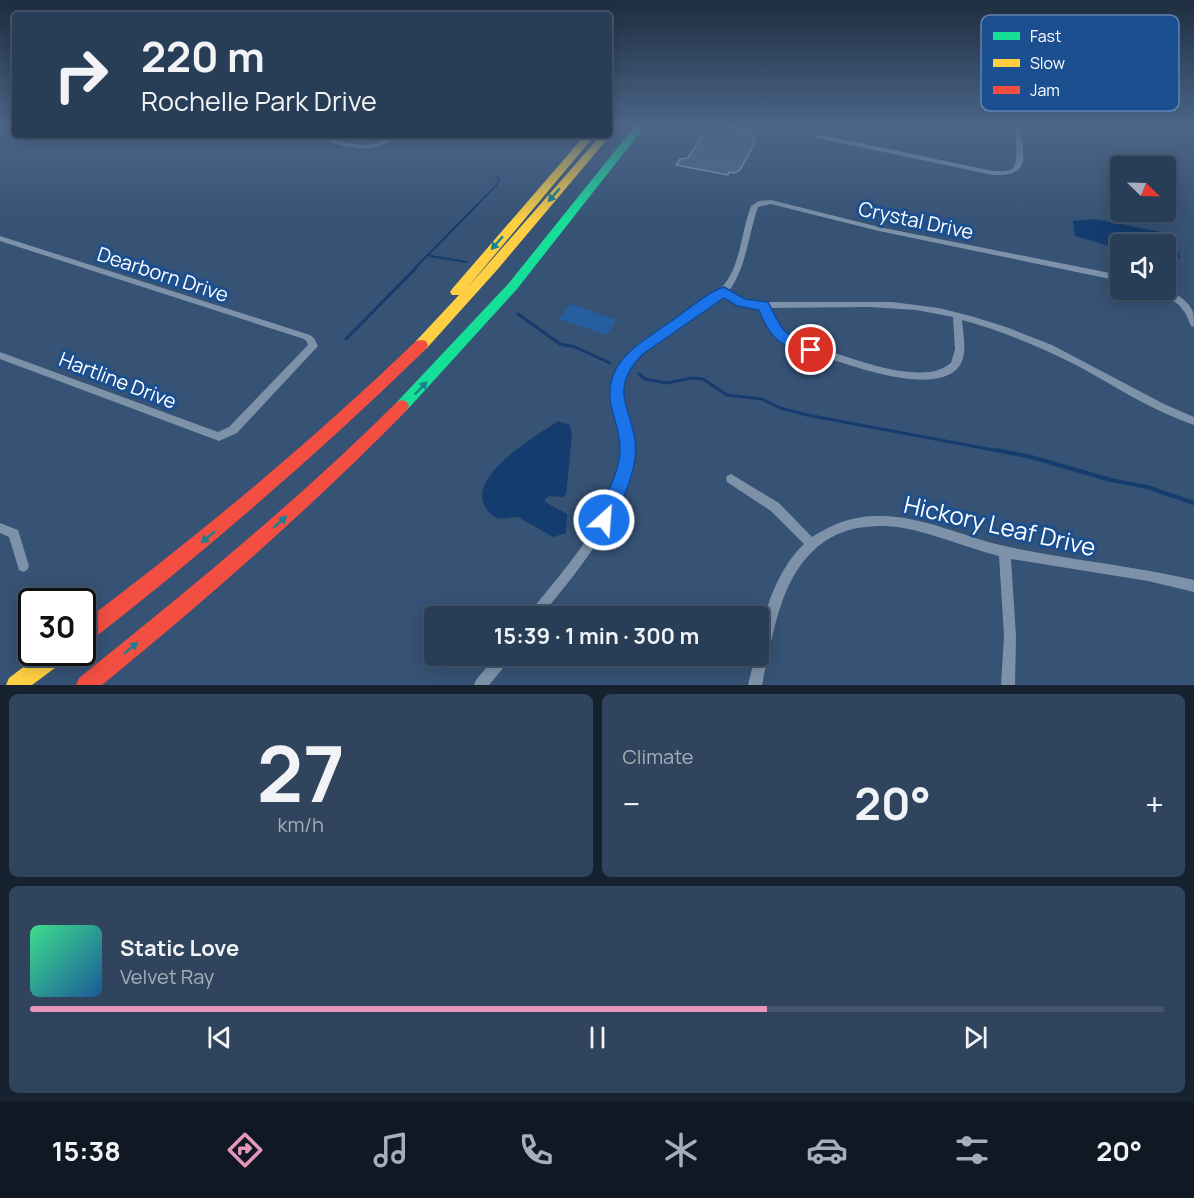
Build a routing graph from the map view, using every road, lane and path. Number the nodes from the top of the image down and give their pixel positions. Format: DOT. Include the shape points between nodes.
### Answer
graph roads {
  1 [pos="570,158"];
  2 [pos="586,158"];
  3 [pos="614,158"];
  4 [pos="616,158"];
  5 [pos="923,158"];
  6 [pos="1020,158"];
  7 [pos="608,166"];
  8 [pos="0,238"];
  9 [pos="1110,276"];
  10 [pos="724,292"];
  11 [pos="1176,300"];
  12 [pos="764,306"];
  13 [pos="957,316"];
  14 [pos="1194,324"];
  15 [pos="0,355"];
  16 [pos="1194,421"];
  17 [pos="332,430"];
  18 [pos="223,436"];
  19 [pos="731,479"];
  20 [pos="0,528"];
  21 [pos="810,543"];
  22 [pos="1005,552"];
  23 [pos="23,566"];
  24 [pos="1194,586"];
  25 [pos="541,606"];
  26 [pos="96,624"];
  27 [pos="41,666"];
  28 [pos="496,666"];
  29 [pos="16,685"];
  30 [pos="86,685"];
  31 [pos="481,685"];
  32 [pos="755,685"];
  33 [pos="1008,685"];
  1 -- 17 [label="highway, one-way"];
  2 -- 17 [label="highway, one-way" via="452,312"];
  3 -- 7 [label="highway"];
  4 -- 7 [label="highway"];
  5 -- 6 [label="street" via="1006,174 1020,163"];
  30 -- 7 [label="highway, one-way" via="244,555 380,430 484,319"];
  8 -- 18 [label="street, Dearborn Drive" via="313,342 312,349"];
  9 -- 10 [label="street, Crystal Drive" via="762,202 752,212 736,270"];
  10 -- 12 [label="street" via="742,303"];
  10 -- 25 [label="street" via="639,351 621,371 617,399 628,447 620,485 598,530"];
  11 -- 14 [label="street" via="1191,313"];
  12 -- 13 [label="street" via="857,302"];
  12 -- 13 [label="street" via="776,333 793,344 873,370 925,375 946,372 956,365"];
  13 -- 16 [label="street" via="1053,350"];
  15 -- 18 [label="street, Hartline Drive" via="214,437"];
  17 -- 26 [label="highway, one-way" via="228,521"];
  19 -- 21 [label="street" via="775,507"];
  20 -- 23 [label="street" via="14,534"];
  21 -- 22 [label="street, Hickory Leaf Drive" via="850,524 876,520 924,527"];
  21 -- 32 [label="street, Hickory Leaf Drive" via="786,574"];
  22 -- 24 [label="street, Hickory Leaf Drive"];
  22 -- 33 [label="street" via="1010,636"];
  27 -- 29 [label="highway"];
  28 -- 31 [label="street"];
}
